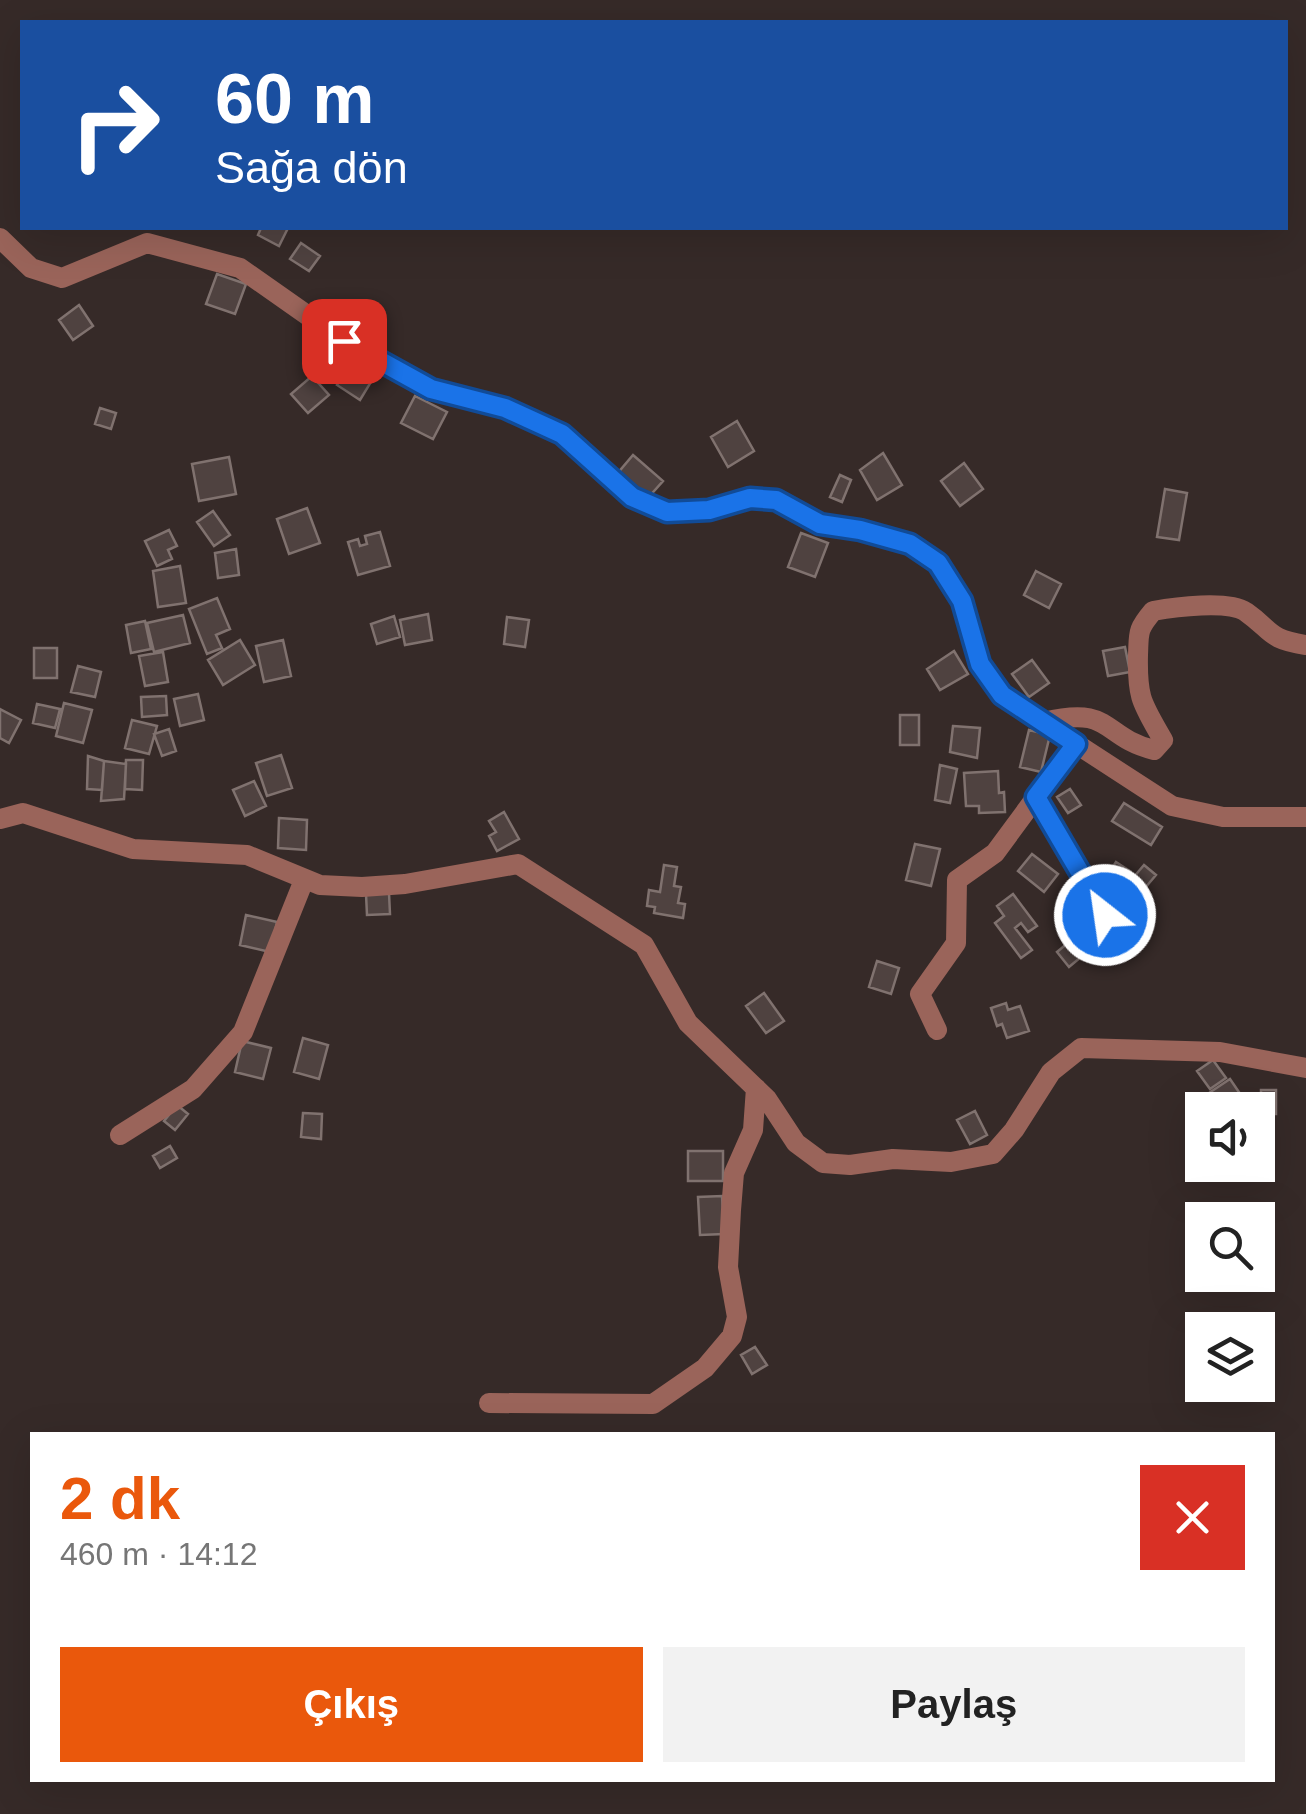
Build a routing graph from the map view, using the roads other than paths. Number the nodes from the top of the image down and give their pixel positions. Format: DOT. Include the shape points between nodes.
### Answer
graph roads {
  1 [pos="0,238"];
  2 [pos="1306,645"];
  3 [pos="1044,722"];
  4 [pos="1076,744"];
  5 [pos="1036,797"];
  6 [pos="1302,814"];
  7 [pos="0,819"];
  8 [pos="304,880"];
  9 [pos="1105,915"];
  10 [pos="937,1030"];
  11 [pos="1306,1068"];
  12 [pos="756,1088"];
  13 [pos="120,1135"];
  14 [pos="489,1403"];
  1 -- 3 [label="street" via="31,268 62,278 146,243 240,268 344,341 431,389 505,408 562,434 632,497 667,512 776,500 820,524 910,544 938,563 962,601 980,664 1002,695"];
  2 -- 3 [label="street" via="1275,638 1227,604 1153,612 1138,632 1137,687 1162,740 1154,750 1090,716"];
  3 -- 4 [label="street"];
  4 -- 5 [label="street"];
  4 -- 6 [label="street" via="1172,806 1223,817"];
  5 -- 9 [label="street"];
  5 -- 10 [label="street" via="995,854 957,880 956,943 920,994"];
  7 -- 8 [label="street" via="23,813 133,849 247,856"];
  8 -- 12 [label="street" via="406,884 518,864 644,944 688,1023"];
  8 -- 13 [label="street" via="243,1032 192,1089"];
  11 -- 12 [label="street" via="1220,1052 1081,1048 1051,1072 993,1154 952,1162 822,1162 796,1143"];
  12 -- 14 [label="street" via="753,1130 732,1192 728,1268 737,1317 732,1336 705,1368 653,1404"];
}
